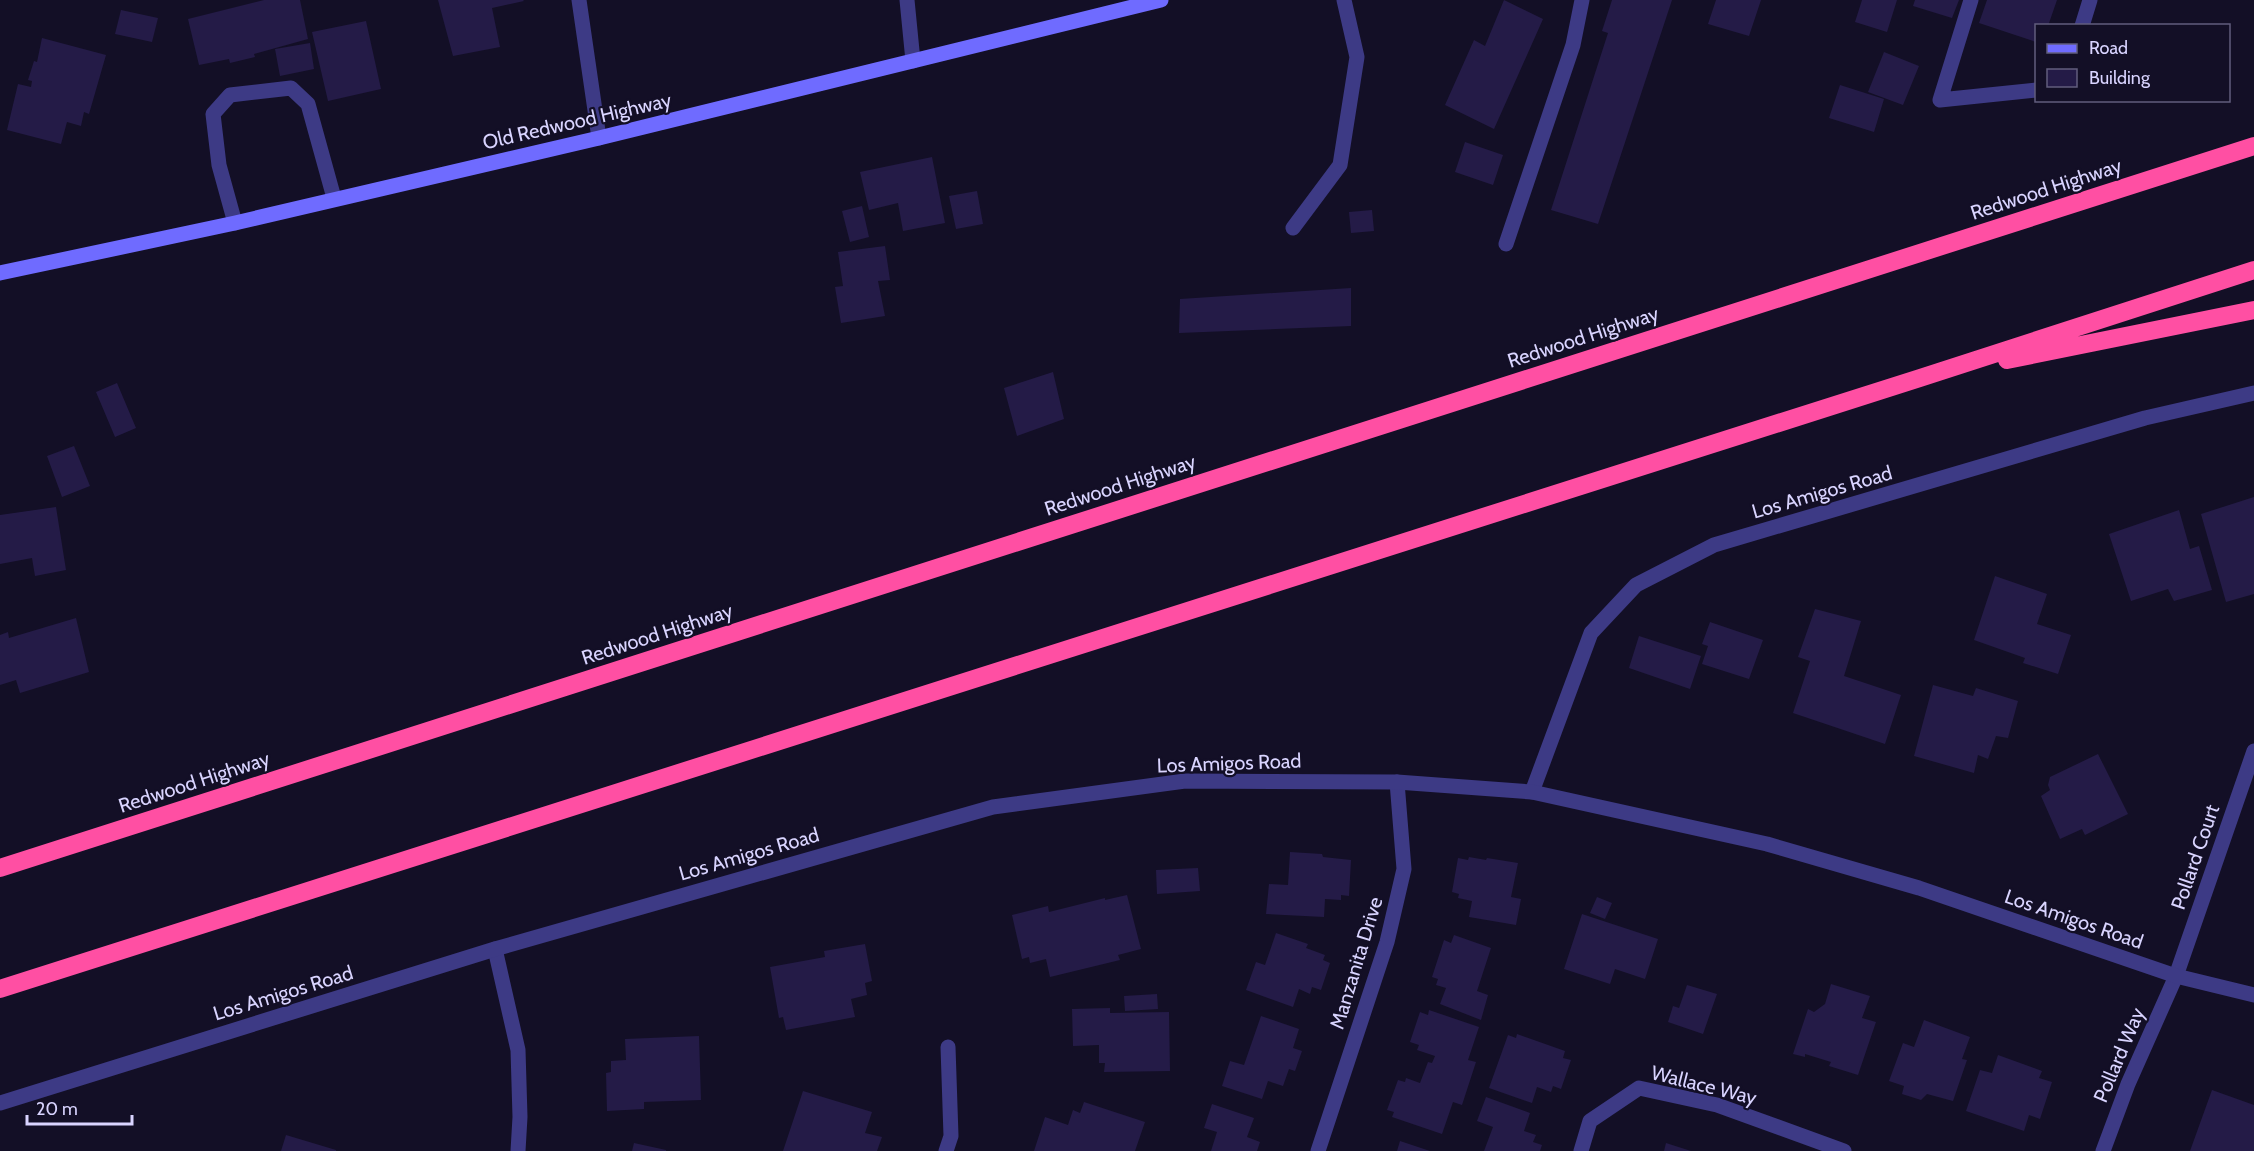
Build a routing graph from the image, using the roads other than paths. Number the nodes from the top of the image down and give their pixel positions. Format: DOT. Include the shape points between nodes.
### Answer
graph roads {
  1 [pos="579,0"];
  2 [pos="907,0"];
  3 [pos="1161,0"];
  4 [pos="1344,0"];
  5 [pos="1582,0"];
  6 [pos="1971,0"];
  7 [pos="2090,0"];
  8 [pos="2083,24"];
  9 [pos="913,61"];
  10 [pos="2035,90"];
  11 [pos="599,138"];
  12 [pos="2254,146"];
  13 [pos="334,198"];
  14 [pos="235,223"];
  15 [pos="1293,228"];
  16 [pos="1506,244"];
  17 [pos="2254,270"];
  18 [pos="0,273"];
  19 [pos="2254,310"];
  20 [pos="1920,378"];
  21 [pos="2254,393"];
  22 [pos="2254,751"];
  23 [pos="1397,782"];
  24 [pos="1532,792"];
  25 [pos="0,868"];
  26 [pos="495,950"];
  27 [pos="2176,976"];
  28 [pos="0,989"];
  29 [pos="2254,995"];
  30 [pos="948,1047"];
  31 [pos="0,1103"];
  32 [pos="518,1151"];
  33 [pos="946,1151"];
  34 [pos="1318,1151"];
  35 [pos="1581,1151"];
  36 [pos="1844,1151"];
  37 [pos="2103,1151"];
  1 -- 11 [label="street"];
  2 -- 9 [label="street"];
  3 -- 9 [label="main road, Old Redwood Highway"];
  4 -- 15 [label="street" via="1357,57 1340,165"];
  5 -- 16 [label="street" via="1573,45"];
  6 -- 10 [label="street" via="1940,100"];
  7 -- 8 [label="street"];
  9 -- 11 [label="main road, Old Redwood Highway"];
  11 -- 13 [label="main road, Old Redwood Highway"];
  12 -- 25 [label="highway, Redwood Highway"];
  13 -- 14 [label="main road, Old Redwood Highway"];
  13 -- 14 [label="street" via="308,104 291,88 230,95 213,114 219,165"];
  14 -- 18 [label="main road, Old Redwood Highway"];
  17 -- 20 [label="highway"];
  19 -- 20 [label="highway"];
  20 -- 28 [label="highway"];
  21 -- 24 [label="street, Los Amigos Road" via="2145,418 1714,546 1636,585 1591,633"];
  22 -- 27 [label="street, Pollard Court"];
  23 -- 24 [label="street, Los Amigos Road"];
  23 -- 26 [label="street, Los Amigos Road" via="1185,782 993,807"];
  23 -- 34 [label="street, Manzanita Drive" via="1404,869 1387,942"];
  24 -- 27 [label="street, Los Amigos Road" via="1767,844 1919,888"];
  26 -- 31 [label="street, Los Amigos Road"];
  26 -- 32 [label="street" via="518,1050"];
  27 -- 29 [label="street, Los Amigos Road"];
  27 -- 37 [label="street, Pollard Way"];
  30 -- 33 [label="street" via="951,1136"];
  35 -- 36 [label="street, Wallace Way" via="1590,1121 1639,1088 1717,1105"];
}
